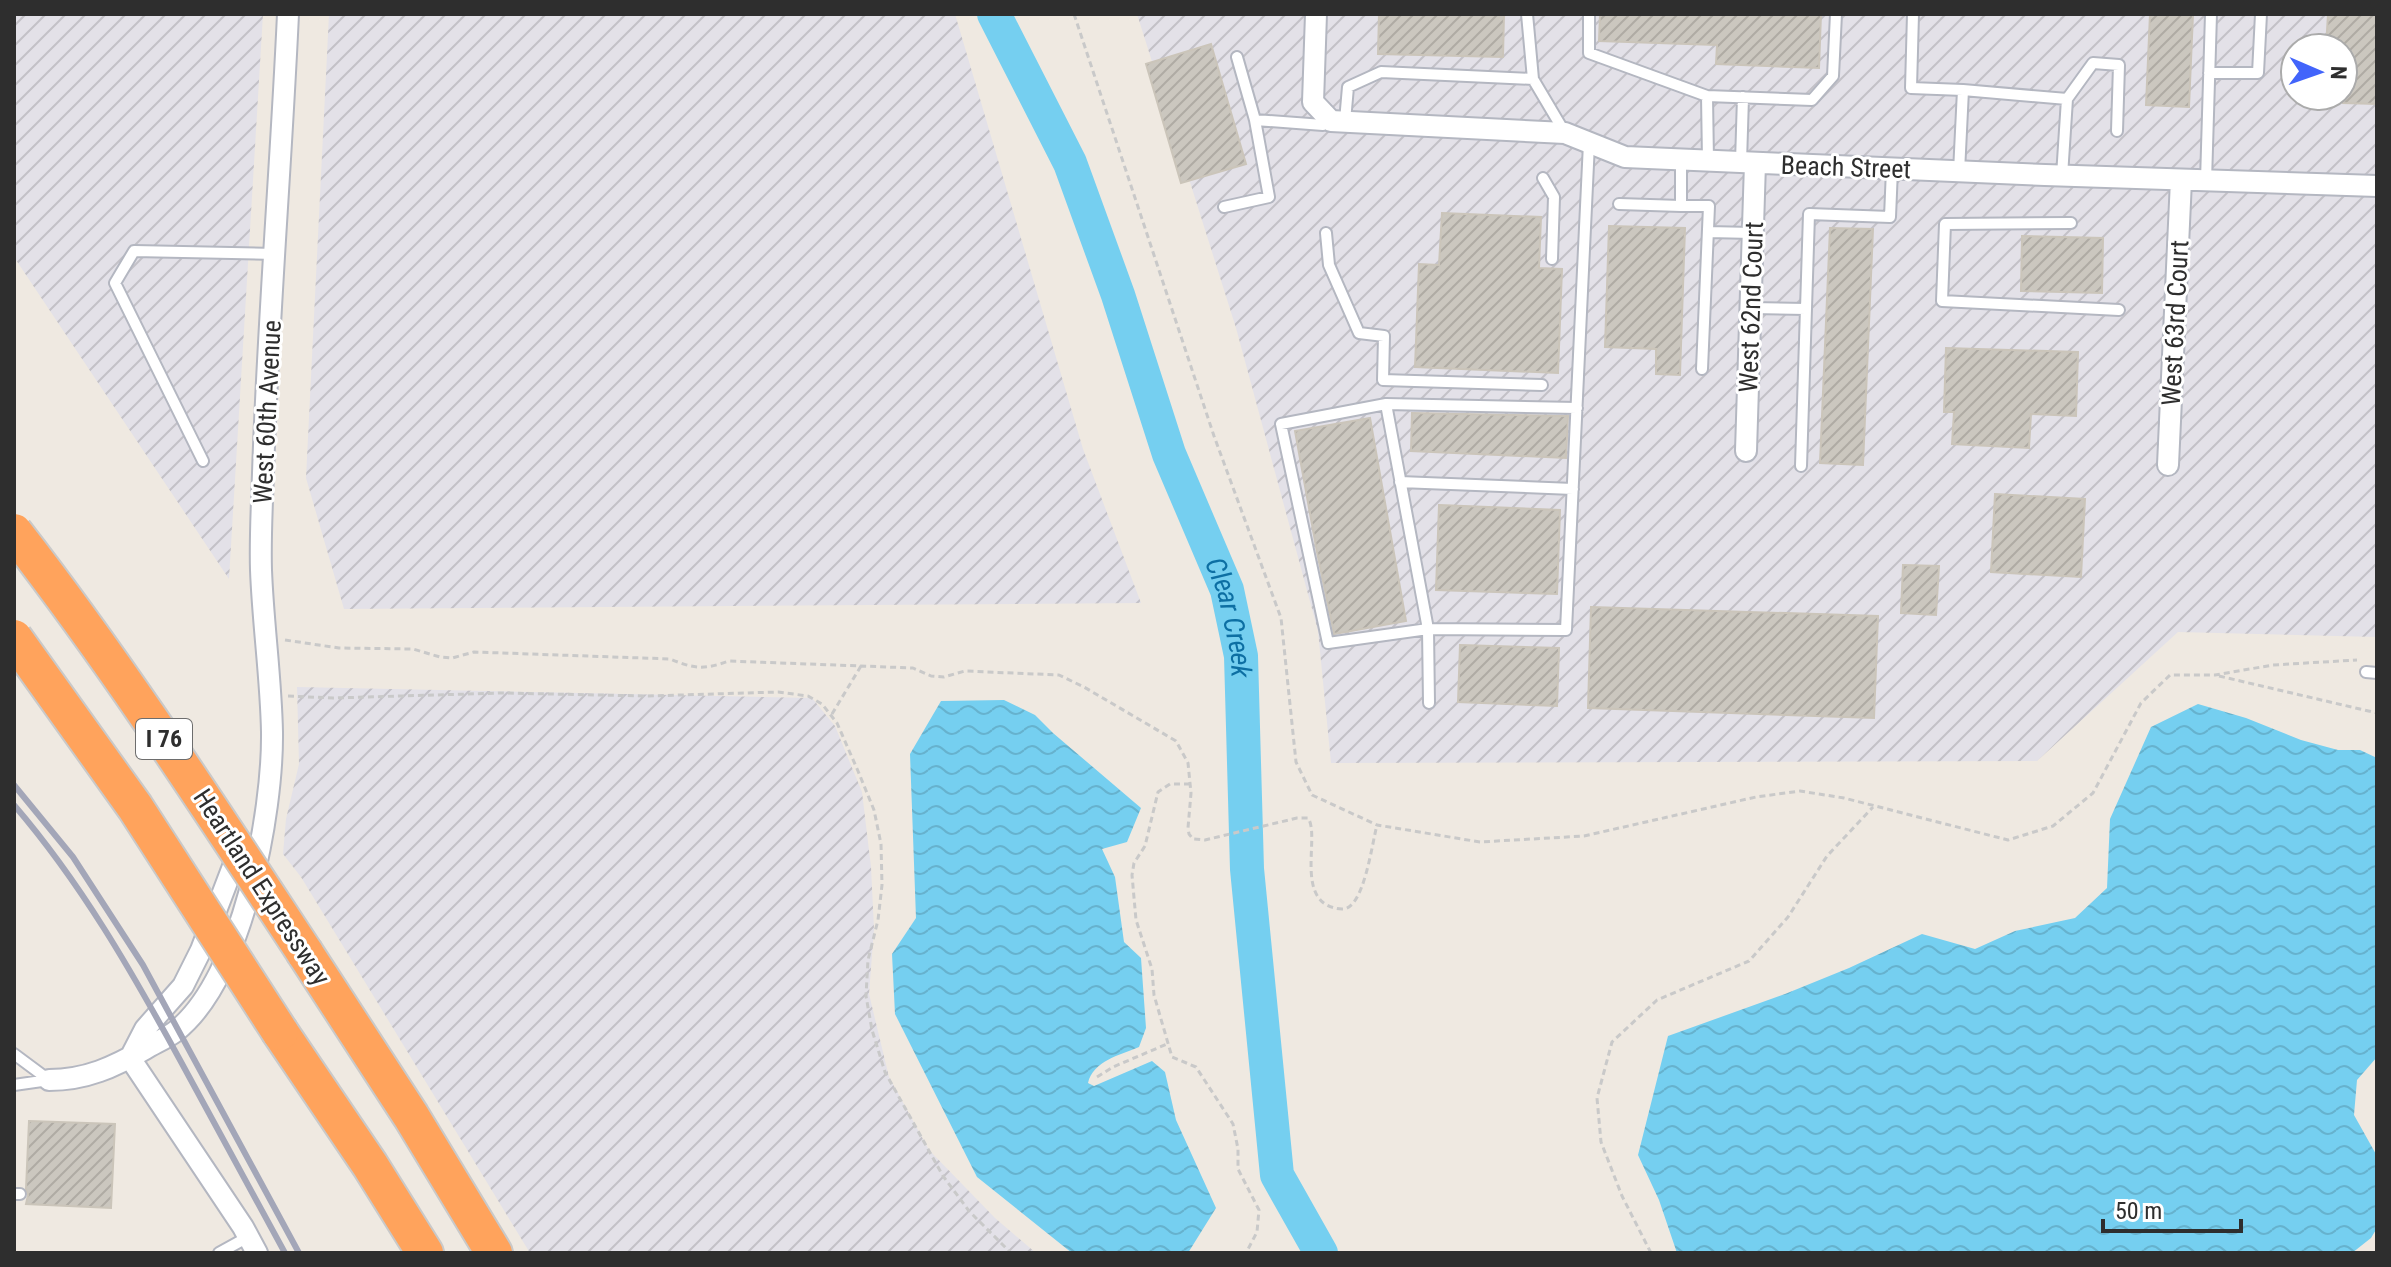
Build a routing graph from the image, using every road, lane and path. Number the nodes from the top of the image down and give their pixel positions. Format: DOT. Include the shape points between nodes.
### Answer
graph roads {
  1 [pos="288,14"];
  2 [pos="1316,14"];
  3 [pos="1527,14"];
  4 [pos="1589,14"];
  5 [pos="1836,14"];
  6 [pos="1913,14"];
  7 [pos="2211,14"];
  8 [pos="2261,14"];
  9 [pos="1237,57"];
  10 [pos="2209,73"];
  11 [pos="1533,79"];
  12 [pos="1963,90"];
  13 [pos="1707,96"];
  14 [pos="1743,97"];
  15 [pos="2067,99"];
  16 [pos="1323,119"];
  17 [pos="1255,120"];
  18 [pos="1345,121"];
  19 [pos="2117,131"];
  20 [pos="1565,133"];
  21 [pos="1589,143"];
  22 [pos="1681,159"];
  23 [pos="1708,161"];
  24 [pos="1748,163"];
  25 [pos="1892,169"];
  26 [pos="1959,172"];
  27 [pos="2062,176"];
  28 [pos="1543,178"];
  29 [pos="2181,180"];
  30 [pos="2206,181"];
  31 [pos="2377,186"];
  32 [pos="1619,204"];
  33 [pos="1681,206"];
  34 [pos="1224,207"];
  35 [pos="2071,223"];
  36 [pos="1708,232"];
  37 [pos="1326,233"];
  38 [pos="1753,233"];
  39 [pos="275,254"];
  40 [pos="1552,259"];
  41 [pos="1751,308"];
  42 [pos="1806,309"];
  43 [pos="2119,310"];
  44 [pos="1702,369"];
  45 [pos="1542,385"];
  46 [pos="1386,404"];
  47 [pos="1577,408"];
  48 [pos="1746,451"];
  49 [pos="203,461"];
  50 [pos="2168,465"];
  51 [pos="1801,466"];
  52 [pos="1400,482"];
  53 [pos="1573,489"];
  54 [pos="14,532"];
  55 [pos="1428,629"];
  56 [pos="14,638"];
  57 [pos="267,641"];
  58 [pos="2359,660"];
  59 [pos="861,666"];
  60 [pos="270,695"];
  61 [pos="1429,703"];
  62 [pos="2377,713"];
  63 [pos="831,716"];
  64 [pos="1190,784"];
  65 [pos="1873,806"];
  66 [pos="1377,825"];
  67 [pos="1167,1044"];
  68 [pos="14,1054"];
  69 [pos="130,1058"];
  70 [pos="1097,1077"];
  71 [pos="49,1080"];
  72 [pos="14,1085"];
  73 [pos="252,1245"];
  74 [pos="493,1251"];
  75 [pos="219,1253"];
  76 [pos="425,1253"];
  77 [pos="1011,1253"];
  78 [pos="1246,1253"];
  79 [pos="1651,1253"];
  1 -- 39 [label="street, West 60th Avenue"];
  2 -- 16 [label="street" via="1313,102"];
  3 -- 11 [label="lane"];
  4 -- 13 [label="lane" via="1589,53"];
  5 -- 14 [label="lane" via="1833,76 1812,100"];
  6 -- 12 [label="lane" via="1911,88"];
  7 -- 10 [label="lane"];
  8 -- 10 [label="lane" via="2258,73"];
  9 -- 17 [label="lane"];
  10 -- 30 [label="lane"];
  11 -- 18 [label="lane" via="1381,72 1348,87"];
  11 -- 20 [label="lane"];
  12 -- 15 [label="lane"];
  12 -- 26 [label="lane"];
  13 -- 14 [label="lane"];
  13 -- 23 [label="lane"];
  14 -- 24 [label="lane"];
  15 -- 19 [label="lane" via="2093,63 2119,65"];
  15 -- 27 [label="lane"];
  16 -- 17 [label="lane"];
  16 -- 18 [label="street, Beach Street"];
  17 -- 34 [label="lane" via="1269,197"];
  18 -- 20 [label="street, Beach Street"];
  20 -- 21 [label="street, Beach Street"];
  21 -- 22 [label="street, Beach Street" via="1625,157"];
  21 -- 47 [label="lane"];
  22 -- 23 [label="street, Beach Street"];
  22 -- 33 [label="lane"];
  23 -- 24 [label="street, Beach Street"];
  24 -- 25 [label="street, Beach Street"];
  24 -- 38 [label="street, West 62nd Court"];
  25 -- 26 [label="street, Beach Street"];
  25 -- 42 [label="lane" via="1890,217 1809,214"];
  26 -- 27 [label="street, Beach Street"];
  27 -- 29 [label="street, Beach Street"];
  28 -- 40 [label="lane" via="1554,197"];
  29 -- 30 [label="street, Beach Street"];
  29 -- 50 [label="street, West 63rd Court"];
  30 -- 31 [label="street, Beach Street"];
  32 -- 33 [label="lane"];
  33 -- 36 [label="lane" via="1709,206"];
  35 -- 43 [label="lane" via="1945,224 1942,301"];
  36 -- 38 [label="lane"];
  36 -- 44 [label="lane"];
  37 -- 45 [label="lane" via="1329,265 1359,333 1384,336 1383,380"];
  38 -- 41 [label="street, West 62nd Court"];
  39 -- 49 [label="lane" via="134,251 115,283"];
  39 -- 57 [label="street, West 60th Avenue" via="261,566"];
  41 -- 42 [label="lane"];
  41 -- 48 [label="street, West 62nd Court"];
  42 -- 51 [label="lane"];
  46 -- 47 [label="lane"];
  46 -- 52 [label="lane"];
  46 -- 55 [label="lane" via="1281,424 1328,643"];
  47 -- 53 [label="lane"];
  52 -- 53 [label="lane"];
  52 -- 55 [label="lane"];
  53 -- 55 [label="lane" via="1566,630"];
  54 -- 74 [label="highway, Heartland Expressway / I 76, bridge" via="186,772"];
  55 -- 61 [label="lane"];
  56 -- 76 [label="highway, I 76, bridge" via="135,807"];
  57 -- 59 [label="path" via="413,649 452,658 474,652 670,659 692,668 729,661"];
  57 -- 60 [label="street, West 60th Avenue"];
  58 -- 62 [label="path" via="2215,675"];
  59 -- 63 [label="path"];
  59 -- 64 [label="path" via="913,668 944,677 965,671 1059,675 1176,741 1188,763"];
  60 -- 63 [label="path" via="778,692 808,696"];
  60 -- 69 [label="street, West 60th Avenue" via="272,748 260,854 220,974 177,1030"];
  63 -- 77 [label="path" via="874,810 881,844 882,885 866,996 885,1072 943,1176"];
  64 -- 66 [label="path" via="1193,839 1308,818 1313,885 1320,898 1341,909 1354,904 1359,895"];
  64 -- 67 [label="path" via="1170,784 1158,792 1132,875 1136,920"];
  65 -- 79 [label="path" via="1827,856 1788,917 1749,961 1657,1000 1612,1042 1597,1098 1601,1142"];
  67 -- 70 [label="path"];
  67 -- 78 [label="path" via="1172,1057 1196,1067 1233,1124 1238,1169 1259,1210 1257,1232"];
  68 -- 71 [label="lane"];
  69 -- 71 [label="street, West 60th Avenue" via="90,1076"];
  69 -- 73 [label="street"];
  71 -- 72 [label="lane"];
  73 -- 75 [label="lane"];
}
